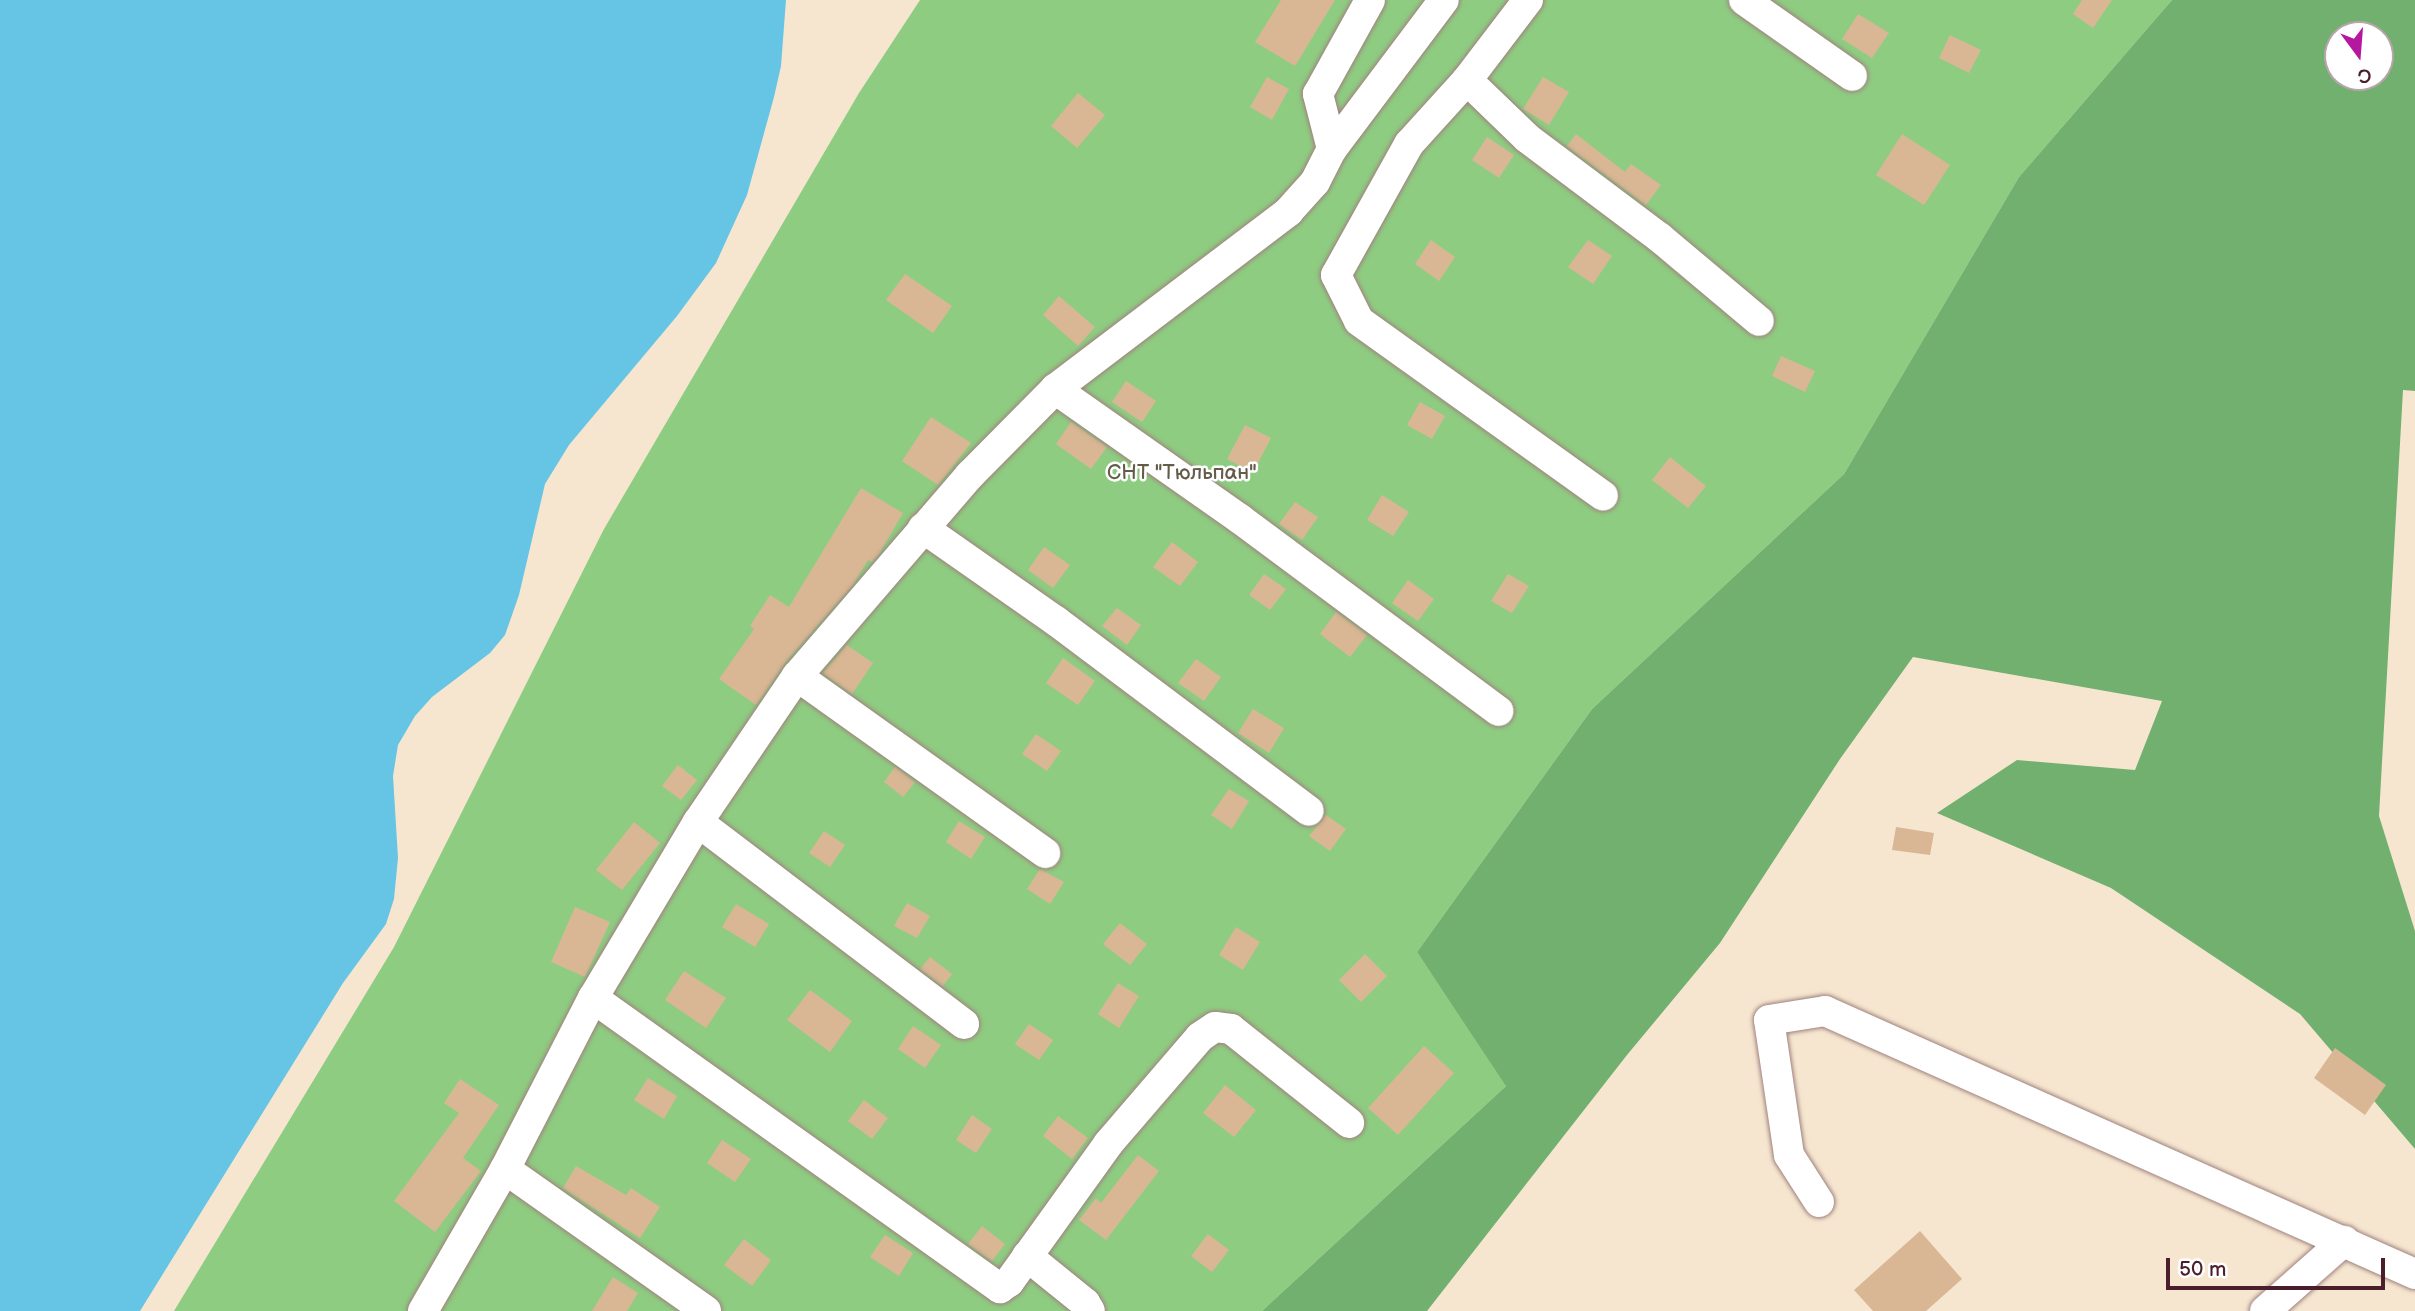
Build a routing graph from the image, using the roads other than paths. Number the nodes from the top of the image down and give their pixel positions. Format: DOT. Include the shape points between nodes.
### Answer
graph roads {
  1 [pos="1370,0"];
  2 [pos="1444,0"];
  3 [pos="1528,0"];
  4 [pos="1744,0"];
  5 [pos="1852,76"];
  6 [pos="1467,80"];
  7 [pos="1332,149"];
  8 [pos="1759,321"];
  9 [pos="1055,389"];
  10 [pos="1603,496"];
  11 [pos="923,528"];
  12 [pos="797,676"];
  13 [pos="1499,711"];
  14 [pos="1309,811"];
  15 [pos="698,822"];
  16 [pos="1045,853"];
  17 [pos="593,998"];
  18 [pos="964,1024"];
  19 [pos="1349,1123"];
  20 [pos="505,1169"];
  21 [pos="1819,1202"];
  22 [pos="2344,1241"];
  23 [pos="1027,1255"];
  24 [pos="2415,1274"];
  25 [pos="423,1311"];
  26 [pos="706,1311"];
  27 [pos="1090,1311"];
  28 [pos="2265,1311"];
  1 -- 7 [label="street" via="1318,94"];
  2 -- 7 [label="street"];
  3 -- 6 [label="street"];
  4 -- 5 [label="street"];
  6 -- 8 [label="street" via="1527,138 1660,238"];
  6 -- 10 [label="street" via="1409,144 1336,275 1359,321"];
  7 -- 9 [label="street" via="1315,182 1288,212"];
  9 -- 11 [label="street"];
  9 -- 13 [label="street"];
  11 -- 12 [label="street"];
  11 -- 14 [label="street" via="1056,621"];
  12 -- 15 [label="street"];
  12 -- 16 [label="street"];
  15 -- 17 [label="street"];
  15 -- 18 [label="street"];
  17 -- 20 [label="street"];
  17 -- 23 [label="street" via="991,1283 1000,1288 1009,1282"];
  19 -- 23 [label="street" via="1231,1028 1215,1027 1200,1037 1108,1144"];
  20 -- 25 [label="street"];
  20 -- 26 [label="street"];
  21 -- 22 [label="street" via="1788,1155 1769,1020 1825,1011"];
  22 -- 24 [label="street"];
  22 -- 28 [label="street"];
  23 -- 27 [label="street"];
}
